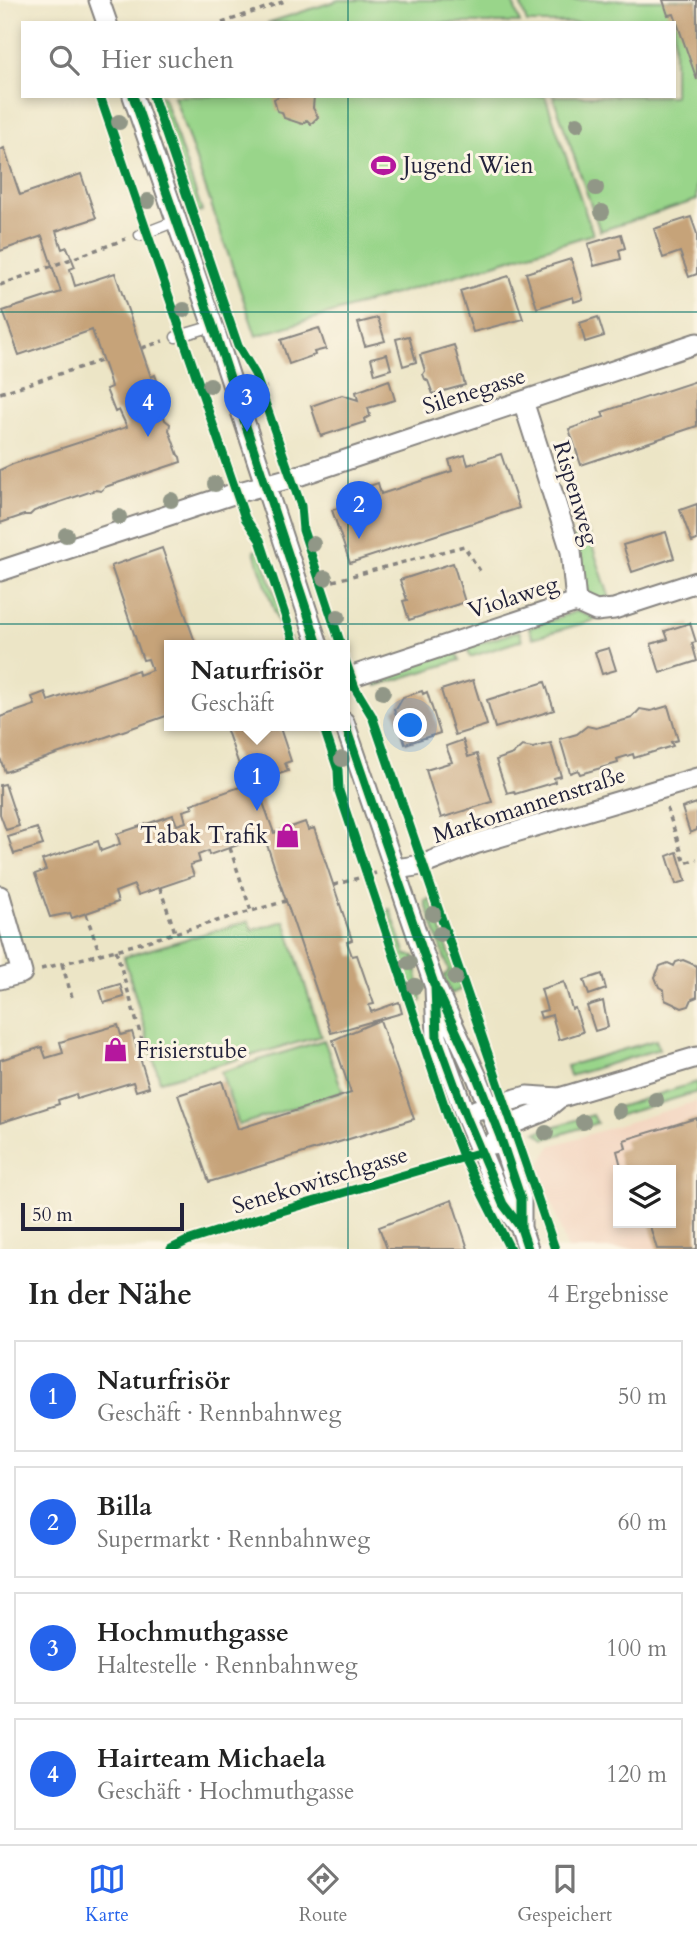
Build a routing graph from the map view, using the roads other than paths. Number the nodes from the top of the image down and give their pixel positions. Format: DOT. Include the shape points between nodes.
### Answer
graph roads {
  1 [pos="99,0"];
  2 [pos="106,21"];
  3 [pos="134,98"];
  4 [pos="176,221"];
  5 [pos="140,234"];
  6 [pos="213,326"];
  7 [pos="176,337"];
  8 [pos="697,343"];
  9 [pos="523,401"];
  10 [pos="265,484"];
  11 [pos="0,571"];
  12 [pos="697,582"];
  13 [pos="576,602"];
  14 [pos="316,640"];
  15 [pos="350,676"];
  16 [pos="348,731"];
  17 [pos="697,778"];
  18 [pos="396,869"];
  19 [pos="0,896"];
  20 [pos="0,979"];
  21 [pos="435,987"];
  22 [pos="697,1057"];
  23 [pos="559,1098"];
  24 [pos="489,1107"];
  25 [pos="465,1114"];
  26 [pos="500,1136"];
  27 [pos="481,1151"];
  28 [pos="521,1228"];
  29 [pos="528,1249"];
  1 -- 2 [label="street"];
  3 -- 4 [label="street"];
  4 -- 5 [label="lane"];
  4 -- 6 [label="street"];
  6 -- 7 [label="lane"];
  6 -- 10 [label="street"];
  8 -- 9 [label="street, Silenegasse"];
  9 -- 10 [label="street, Silenegasse"];
  9 -- 13 [label="street, Rispenweg" via="570,551"];
  10 -- 11 [label="street, Silenegasse"];
  10 -- 14 [label="street"];
  12 -- 13 [label="street, Violaweg" via="614,609 596,611"];
  13 -- 15 [label="street, Violaweg"];
  16 -- 18 [label="street"];
  17 -- 18 [label="street, Markomannenstraße" via="475,844 422,865"];
  18 -- 21 [label="street"];
  19 -- 20 [label="street" via="22,973"];
  21 -- 24 [label="street"];
  21 -- 25 [label="street" via="437,1037"];
  22 -- 23 [label="street"];
  23 -- 24 [label="street" via="535,1095"];
  23 -- 26 [label="street" via="542,1112 512,1124"];
  24 -- 25 [label="street"];
  24 -- 26 [label="street"];
  25 -- 27 [label="street"];
  26 -- 27 [label="street"];
  26 -- 28 [label="street" via="521,1199"];
  27 -- 28 [label="street" via="503,1204"];
  28 -- 29 [label="street"];
}
